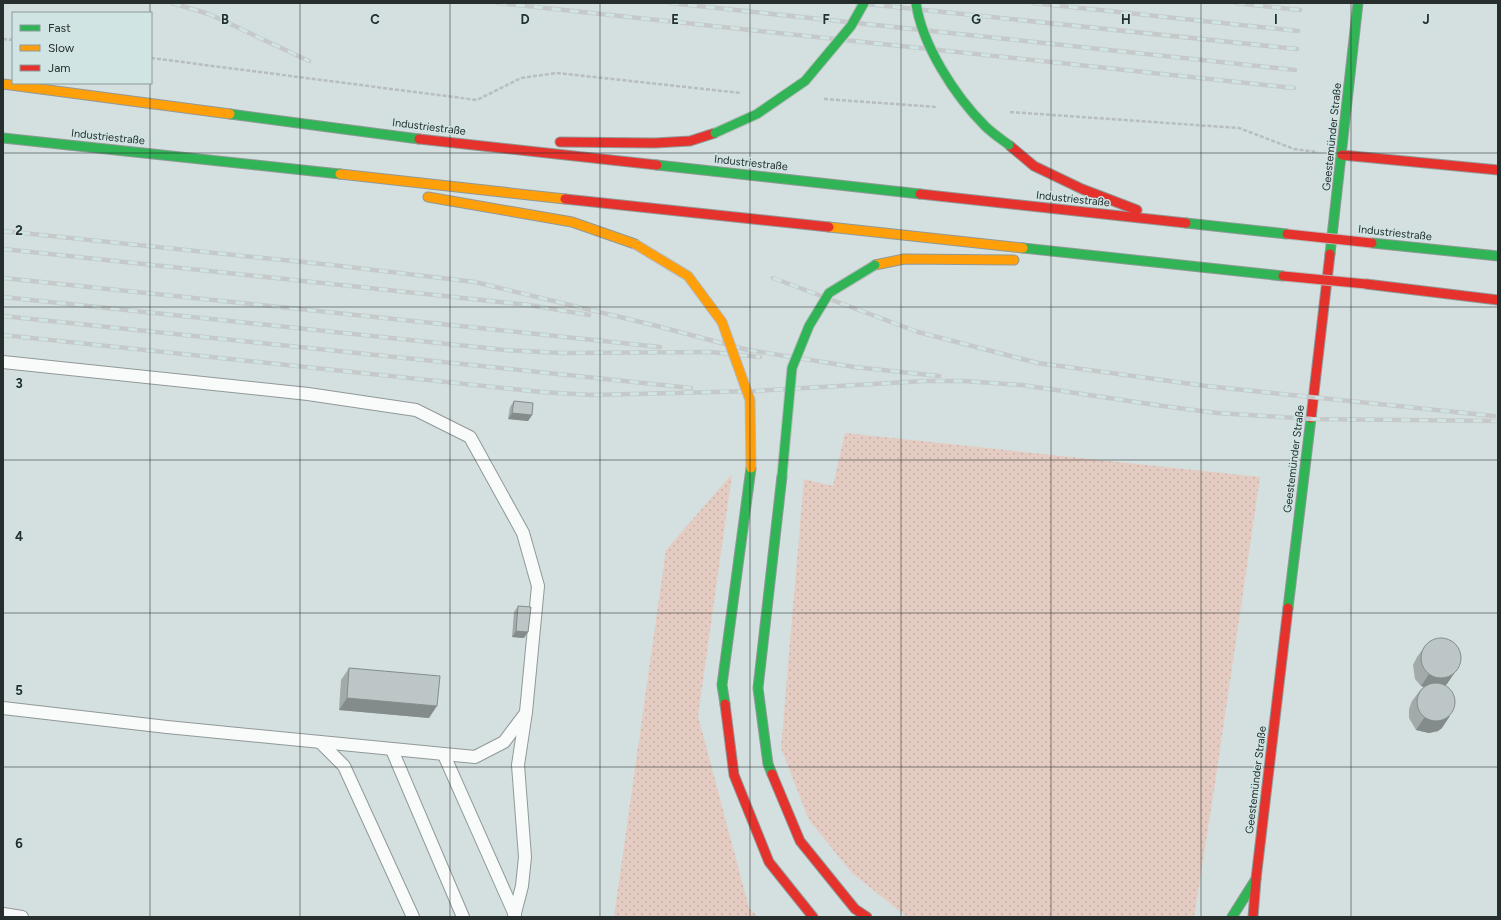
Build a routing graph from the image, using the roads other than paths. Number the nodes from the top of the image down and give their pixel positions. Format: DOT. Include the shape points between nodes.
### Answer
graph roads {
  1 [pos="864,3"];
  2 [pos="916,3"];
  3 [pos="1358,3"];
  4 [pos="3,84"];
  5 [pos="3,138"];
  6 [pos="435,141"];
  7 [pos="529,142"];
  8 [pos="553,142"];
  9 [pos="1342,155"];
  10 [pos="216,161"];
  11 [pos="1498,170"];
  12 [pos="355,185"];
  13 [pos="417,196"];
  14 [pos="1166,221"];
  15 [pos="1498,256"];
  16 [pos="1020,260"];
  17 [pos="1051,260"];
  18 [pos="1137,261"];
  19 [pos="1498,300"];
  20 [pos="3,362"];
  21 [pos="3,708"];
  22 [pos="526,712"];
  23 [pos="320,742"];
  24 [pos="392,750"];
  25 [pos="444,755"];
  26 [pos="1256,879"];
  27 [pos="3,914"];
  28 [pos="515,916"];
  29 [pos="22,917"];
  30 [pos="413,917"];
  31 [pos="463,917"];
  32 [pos="813,917"];
  33 [pos="867,917"];
  34 [pos="1232,917"];
  35 [pos="1253,917"];
  1 -- 8 [label="main road, bridge" via="851,26 805,81 757,114 715,133 690,141"];
  2 -- 14 [label="main road, bridge" via="918,17 934,57 960,96 985,126 1034,166 1075,186"];
  3 -- 9 [label="main road, Geestemünder Straße"];
  4 -- 6 [label="main road, Industriestraße"];
  5 -- 10 [label="main road, Industriestraße"];
  6 -- 7 [label="main road"];
  6 -- 14 [label="main road, Industriestraße"];
  9 -- 11 [label="main road"];
  9 -- 26 [label="main road, Geestemünder Straße"];
  10 -- 12 [label="main road"];
  10 -- 18 [label="main road, Industriestraße"];
  13 -- 32 [label="main road, bridge" via="572,222 635,244 688,276 722,322 750,400 750,468 722,685 734,775 769,862"];
  14 -- 15 [label="main road, Industriestraße, bridge"];
  16 -- 33 [label="main road, bridge" via="904,259 875,265 829,293 809,326 792,368 758,688 768,764 800,841 855,910"];
  17 -- 18 [label="main road"];
  18 -- 19 [label="main road, Industriestraße, bridge"];
  20 -- 22 [label="lane" via="308,394 416,410 470,437 523,533 538,586"];
  21 -- 23 [label="lane"];
  22 -- 25 [label="lane" via="504,742 475,758"];
  22 -- 28 [label="lane" via="518,765 525,857"];
  23 -- 24 [label="lane"];
  23 -- 30 [label="lane" via="344,766"];
  24 -- 25 [label="lane"];
  24 -- 31 [label="lane"];
  25 -- 28 [label="lane"];
  26 -- 34 [label="main road"];
  26 -- 35 [label="main road, Geestemünder Straße"];
  27 -- 29 [label="lane"];
}
